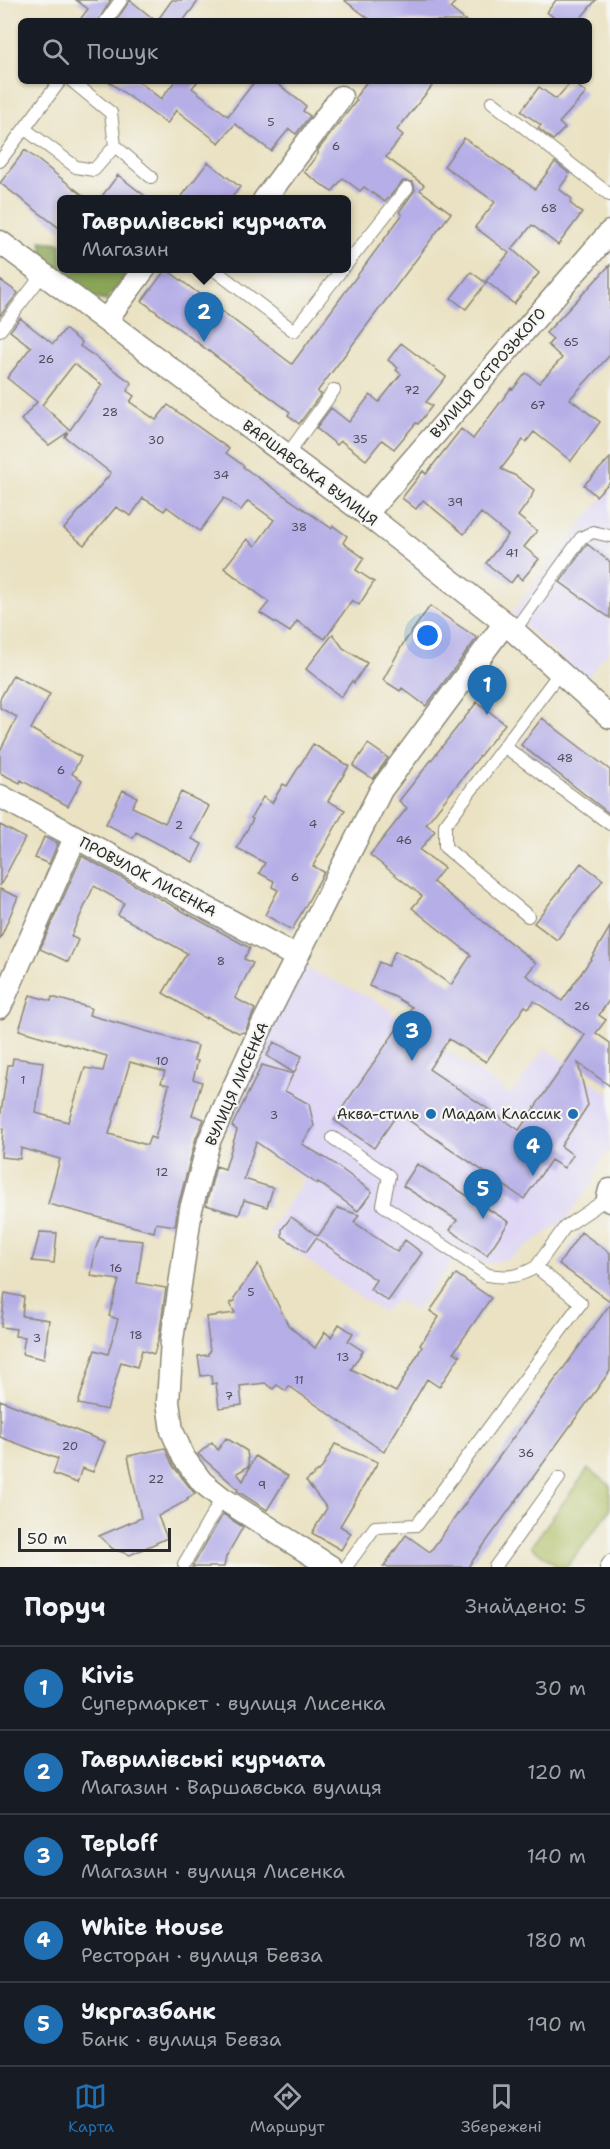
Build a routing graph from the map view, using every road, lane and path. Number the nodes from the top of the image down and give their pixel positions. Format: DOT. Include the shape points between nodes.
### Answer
graph roads {
  1 [pos="122,0"];
  2 [pos="108,18"];
  3 [pos="58,84"];
  4 [pos="76,84"];
  5 [pos="341,97"];
  6 [pos="492,102"];
  7 [pos="25,129"];
  8 [pos="115,146"];
  9 [pos="0,161"];
  10 [pos="151,177"];
  11 [pos="407,188"];
  12 [pos="268,195"];
  13 [pos="610,195"];
  14 [pos="610,232"];
  15 [pos="0,242"];
  16 [pos="351,259"];
  17 [pos="141,273"];
  18 [pos="219,273"];
  19 [pos="340,273"];
  20 [pos="43,274"];
  21 [pos="106,320"];
  22 [pos="0,330"];
  23 [pos="334,390"];
  24 [pos="287,455"];
  25 [pos="366,514"];
  26 [pos="610,536"];
  27 [pos="509,627"];
  28 [pos="560,672"];
  29 [pos="610,717"];
  30 [pos="505,747"];
  31 [pos="0,796"];
  32 [pos="610,824"];
  33 [pos="75,838"];
  34 [pos="528,916"];
  35 [pos="297,957"];
  36 [pos="0,1007"];
  37 [pos="333,1138"];
  38 [pos="609,1196"];
  39 [pos="536,1267"];
  40 [pos="559,1478"];
  41 [pos="222,1498"];
  42 [pos="610,1561"];
  43 [pos="183,1564"];
  44 [pos="331,1567"];
  45 [pos="346,1567"];
  46 [pos="495,1567"];
  47 [pos="606,1567"];
  1 -- 2 [label="lane"];
  3 -- 7 [label="lane"];
  4 -- 8 [label="lane" via="111,113"];
  5 -- 12 [label="street"];
  6 -- 13 [label="lane"];
  7 -- 8 [label="lane" via="76,167 94,170"];
  7 -- 9 [label="lane"];
  8 -- 10 [label="lane"];
  11 -- 16 [label="lane"];
  14 -- 25 [label="street, ВУЛИЦЯ ОСТРОЗЬКОГО"];
  15 -- 20 [label="street, ВАРШАВСЬКА ВУЛИЦЯ"];
  17 -- 21 [label="street"];
  18 -- 19 [label="lane" via="294,331"];
  20 -- 21 [label="street, ВАРШАВСЬКА ВУЛИЦЯ"];
  20 -- 22 [label="lane"];
  21 -- 24 [label="street, ВАРШАВСЬКА ВУЛИЦЯ"];
  23 -- 24 [label="lane"];
  24 -- 25 [label="street, ВАРШАВСЬКА ВУЛИЦЯ"];
  25 -- 27 [label="street, ВАРШАВСЬКА ВУЛИЦЯ"];
  26 -- 27 [label="lane" via="592,532 581,538"];
  27 -- 28 [label="street, ВАРШАВСЬКА ВУЛИЦЯ"];
  27 -- 35 [label="street, ВУЛИЦЯ ЛИСЕНКА" via="381,790"];
  28 -- 29 [label="street, ВАРШАВСЬКА ВУЛИЦЯ"];
  28 -- 30 [label="lane"];
  30 -- 32 [label="lane"];
  30 -- 34 [label="lane" via="445,825 445,847"];
  31 -- 33 [label="street, ПРОВУЛОК ЛИСЕНКА"];
  33 -- 35 [label="street, ПРОВУЛОК ЛИСЕНКА"];
  33 -- 36 [label="street"];
  35 -- 41 [label="street, ВУЛИЦЯ ЛИСЕНКА" via="209,1141 191,1209 173,1329 168,1402 172,1431 184,1458 202,1482"];
  37 -- 39 [label="lane" via="389,1176 383,1205 488,1275 506,1278"];
  38 -- 39 [label="lane" via="565,1227"];
  39 -- 45 [label="lane" via="581,1303 417,1525 375,1527"];
  40 -- 46 [label="lane"];
  41 -- 43 [label="lane"];
  41 -- 44 [label="street, ВУЛИЦЯ ЛИСЕНКА"];
  42 -- 47 [label="lane"];
}
